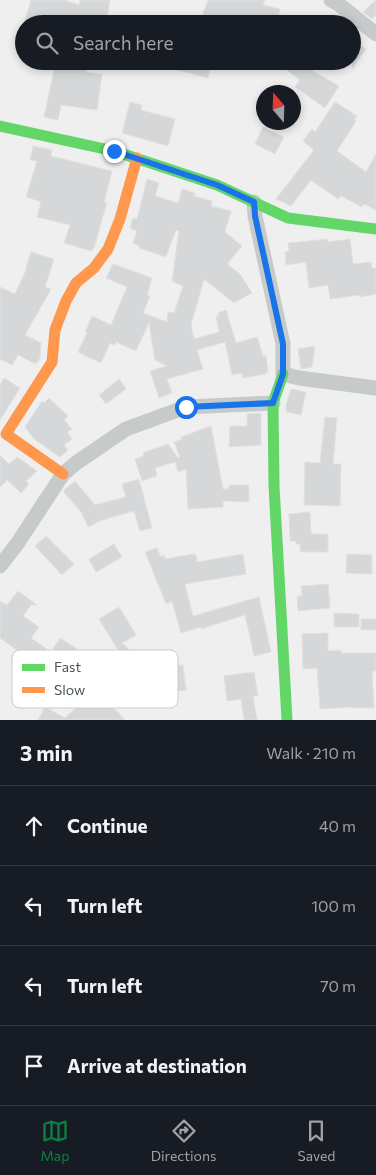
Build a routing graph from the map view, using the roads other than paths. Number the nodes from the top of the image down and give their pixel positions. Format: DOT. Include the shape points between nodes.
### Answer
graph roads {
  1 [pos="331,0"];
  2 [pos="352,15"];
  3 [pos="361,22"];
  4 [pos="376,34"];
  5 [pos="0,126"];
  6 [pos="137,158"];
  7 [pos="254,202"];
  8 [pos="376,229"];
  9 [pos="283,374"];
  10 [pos="376,388"];
  11 [pos="273,403"];
  12 [pos="63,474"];
  13 [pos="0,566"];
  14 [pos="287,720"];
  1 -- 2 [label="street"];
  3 -- 4 [label="street"];
  5 -- 6 [label="street"];
  6 -- 7 [label="street" via="217,185"];
  6 -- 12 [label="street" via="108,249 69,295 55,330 52,362 6,434"];
  7 -- 8 [label="street" via="288,218"];
  7 -- 9 [label="street" via="283,344"];
  9 -- 10 [label="street"];
  9 -- 11 [label="street"];
  11 -- 12 [label="street" via="186,407 126,429"];
  11 -- 14 [label="street" via="274,486"];
  12 -- 13 [label="street"];
}
